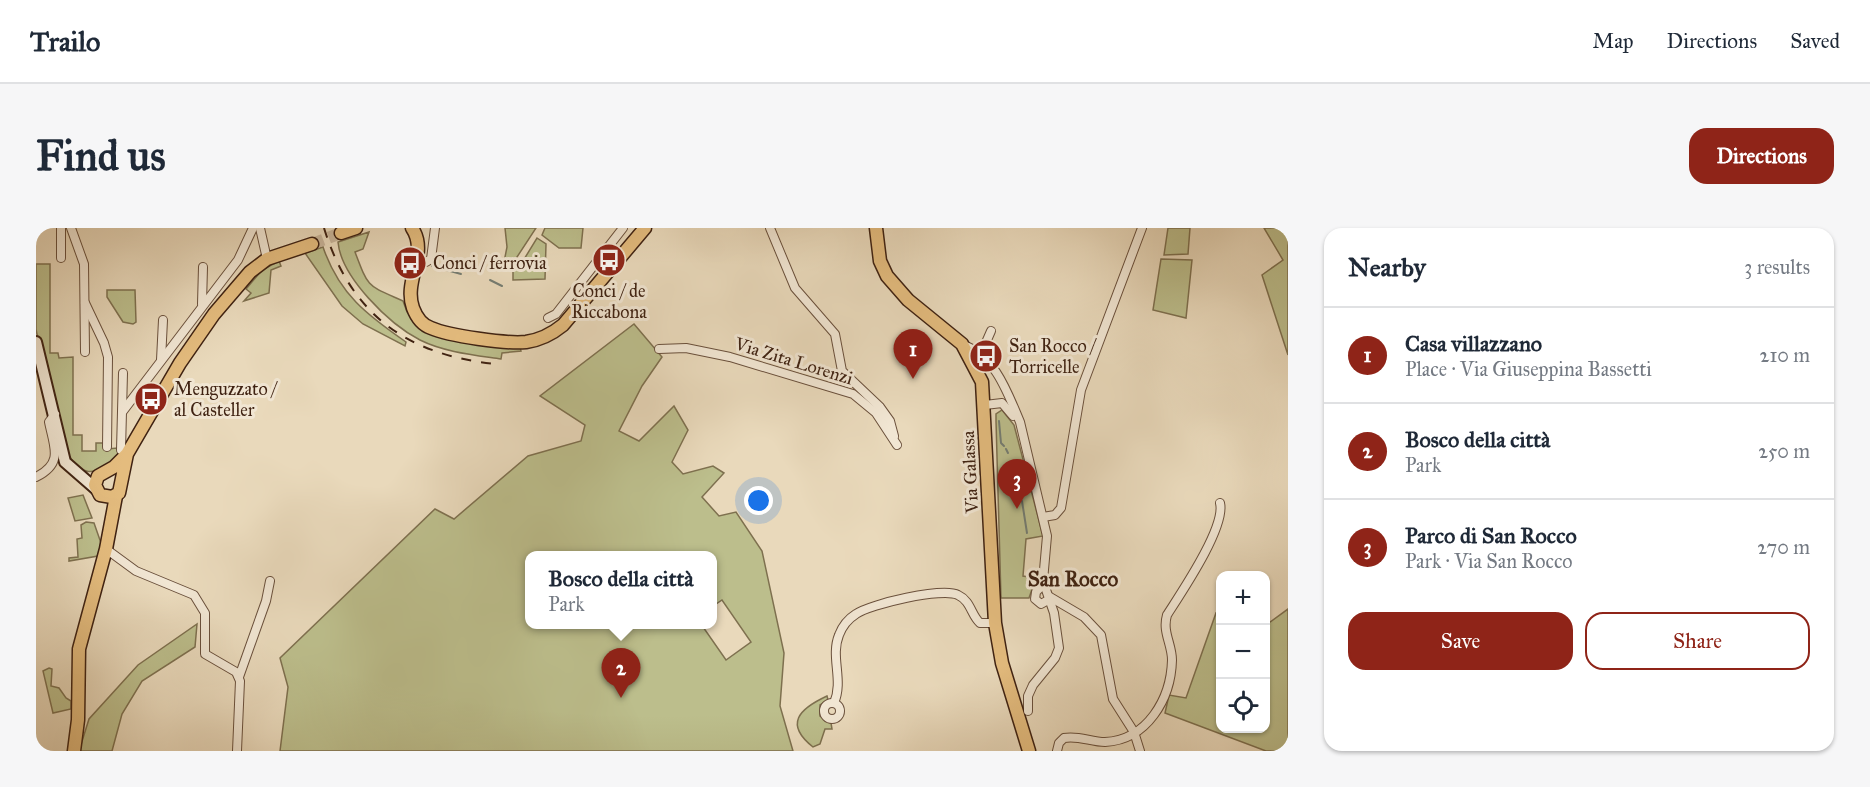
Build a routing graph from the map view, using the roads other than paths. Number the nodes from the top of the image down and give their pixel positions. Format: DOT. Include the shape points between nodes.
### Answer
graph roads {
  1 [pos="62,228"];
  2 [pos="72,228"];
  3 [pos="253,228"];
  4 [pos="260,228"];
  5 [pos="356,228"];
  6 [pos="412,228"];
  7 [pos="435,228"];
  8 [pos="622,228"];
  9 [pos="645,228"];
  10 [pos="770,228"];
  11 [pos="876,228"];
  12 [pos="1142,228"];
  13 [pos="341,233"];
  14 [pos="312,244"];
  15 [pos="62,258"];
  16 [pos="267,259"];
  17 [pos="416,260"];
  18 [pos="203,267"];
  19 [pos="585,277"];
  20 [pos="597,286"];
  21 [pos="85,303"];
  22 [pos="202,305"];
  23 [pos="548,318"];
  24 [pos="163,320"];
  25 [pos="991,330"];
  26 [pos="36,342"];
  27 [pos="962,344"];
  28 [pos="984,348"];
  29 [pos="660,349"];
  30 [pos="85,352"];
  31 [pos="162,360"];
  32 [pos="177,367"];
  33 [pos="993,368"];
  34 [pos="123,374"];
  35 [pos="991,404"];
  36 [pos="123,411"];
  37 [pos="55,414"];
  38 [pos="1024,440"];
  39 [pos="107,447"];
  40 [pos="124,452"];
  41 [pos="105,472"];
  42 [pos="77,475"];
  43 [pos="36,477"];
  44 [pos="122,482"];
  45 [pos="105,494"];
  46 [pos="1220,503"];
  47 [pos="1058,512"];
  48 [pos="1043,517"];
  49 [pos="1047,536"];
  50 [pos="106,549"];
  51 [pos="270,581"];
  52 [pos="1044,584"];
  53 [pos="1050,598"];
  54 [pos="995,623"];
  55 [pos="238,677"];
  56 [pos="834,703"];
  57 [pos="1028,711"];
  58 [pos="1134,732"];
  59 [pos="74,751"];
  60 [pos="237,751"];
  61 [pos="1029,751"];
  62 [pos="1057,751"];
  63 [pos="1140,751"];
  1 -- 15 [label="street"];
  2 -- 21 [label="street" via="84,264"];
  3 -- 22 [label="street" via="237,260"];
  4 -- 16 [label="street"];
  5 -- 13 [label="main road"];
  6 -- 17 [label="main road" via="418,241"];
  7 -- 17 [label="street" via="431,259"];
  8 -- 19 [label="street"];
  9 -- 20 [label="main road"];
  10 -- 29 [label="street, Via Zita Lorenzi" via="795,288 835,334 842,371 885,414 896,434 895,442 869,404 853,394 730,357 686,348"];
  11 -- 27 [label="main road, Via Galassa" via="880,261 893,285"];
  12 -- 47 [label="street" via="1082,390"];
  14 -- 16 [label="main road"];
  16 -- 32 [label="main road" via="250,272 214,314"];
  17 -- 20 [label="main road" via="411,294 417,316 429,328 513,342 546,337 570,319"];
  18 -- 22 [label="street"];
  19 -- 20 [label="street"];
  19 -- 23 [label="street" via="556,314"];
  21 -- 30 [label="street"];
  21 -- 39 [label="street" via="108,357"];
  22 -- 31 [label="street"];
  24 -- 31 [label="street"];
  25 -- 28 [label="street"];
  26 -- 37 [label="main road"];
  27 -- 28 [label="street"];
  27 -- 35 [label="main road, Via Galassa"];
  28 -- 33 [label="street"];
  31 -- 32 [label="street"];
  31 -- 36 [label="street"];
  32 -- 40 [label="main road"];
  33 -- 35 [label="street" via="1001,392"];
  33 -- 38 [label="street" via="1014,408"];
  34 -- 36 [label="street"];
  35 -- 38 [label="street" via="1008,408"];
  35 -- 54 [label="main road, Via Galassa"];
  36 -- 40 [label="street"];
  37 -- 42 [label="main road" via="65,462"];
  37 -- 43 [label="street" via="49,422 56,456 48,471"];
  38 -- 48 [label="street"];
  40 -- 41 [label="main road"];
  40 -- 44 [label="main road"];
  41 -- 42 [label="main road"];
  41 -- 44 [label="main road" via="115,473"];
  41 -- 45 [label="main road" via="96,480"];
  42 -- 45 [label="main road"];
  44 -- 45 [label="main road" via="121,490"];
  45 -- 50 [label="main road" via="109,526"];
  46 -- 58 [label="street" via="1211,542 1166,620 1172,663 1160,706 1150,722"];
  47 -- 48 [label="street"];
  47 -- 49 [label="street"];
  48 -- 49 [label="street"];
  49 -- 52 [label="street"];
  50 -- 55 [label="street" via="136,571 194,595 204,613 205,654 229,667"];
  50 -- 59 [label="main road" via="79,649 78,733"];
  51 -- 55 [label="street"];
  52 -- 53 [label="street"];
  52 -- 53 [label="street" via="1035,599 1041,604"];
  53 -- 57 [label="street" via="1059,648 1033,685"];
  53 -- 58 [label="street" via="1084,617 1101,635 1113,699"];
  54 -- 56 [label="street" via="980,623 972,608 954,593 904,598 862,610 838,637 839,684"];
  54 -- 61 [label="main road, Via Galassa" via="1002,663"];
  55 -- 60 [label="street"];
  58 -- 62 [label="street" via="1105,742 1064,738"];
  58 -- 63 [label="street"];
}
